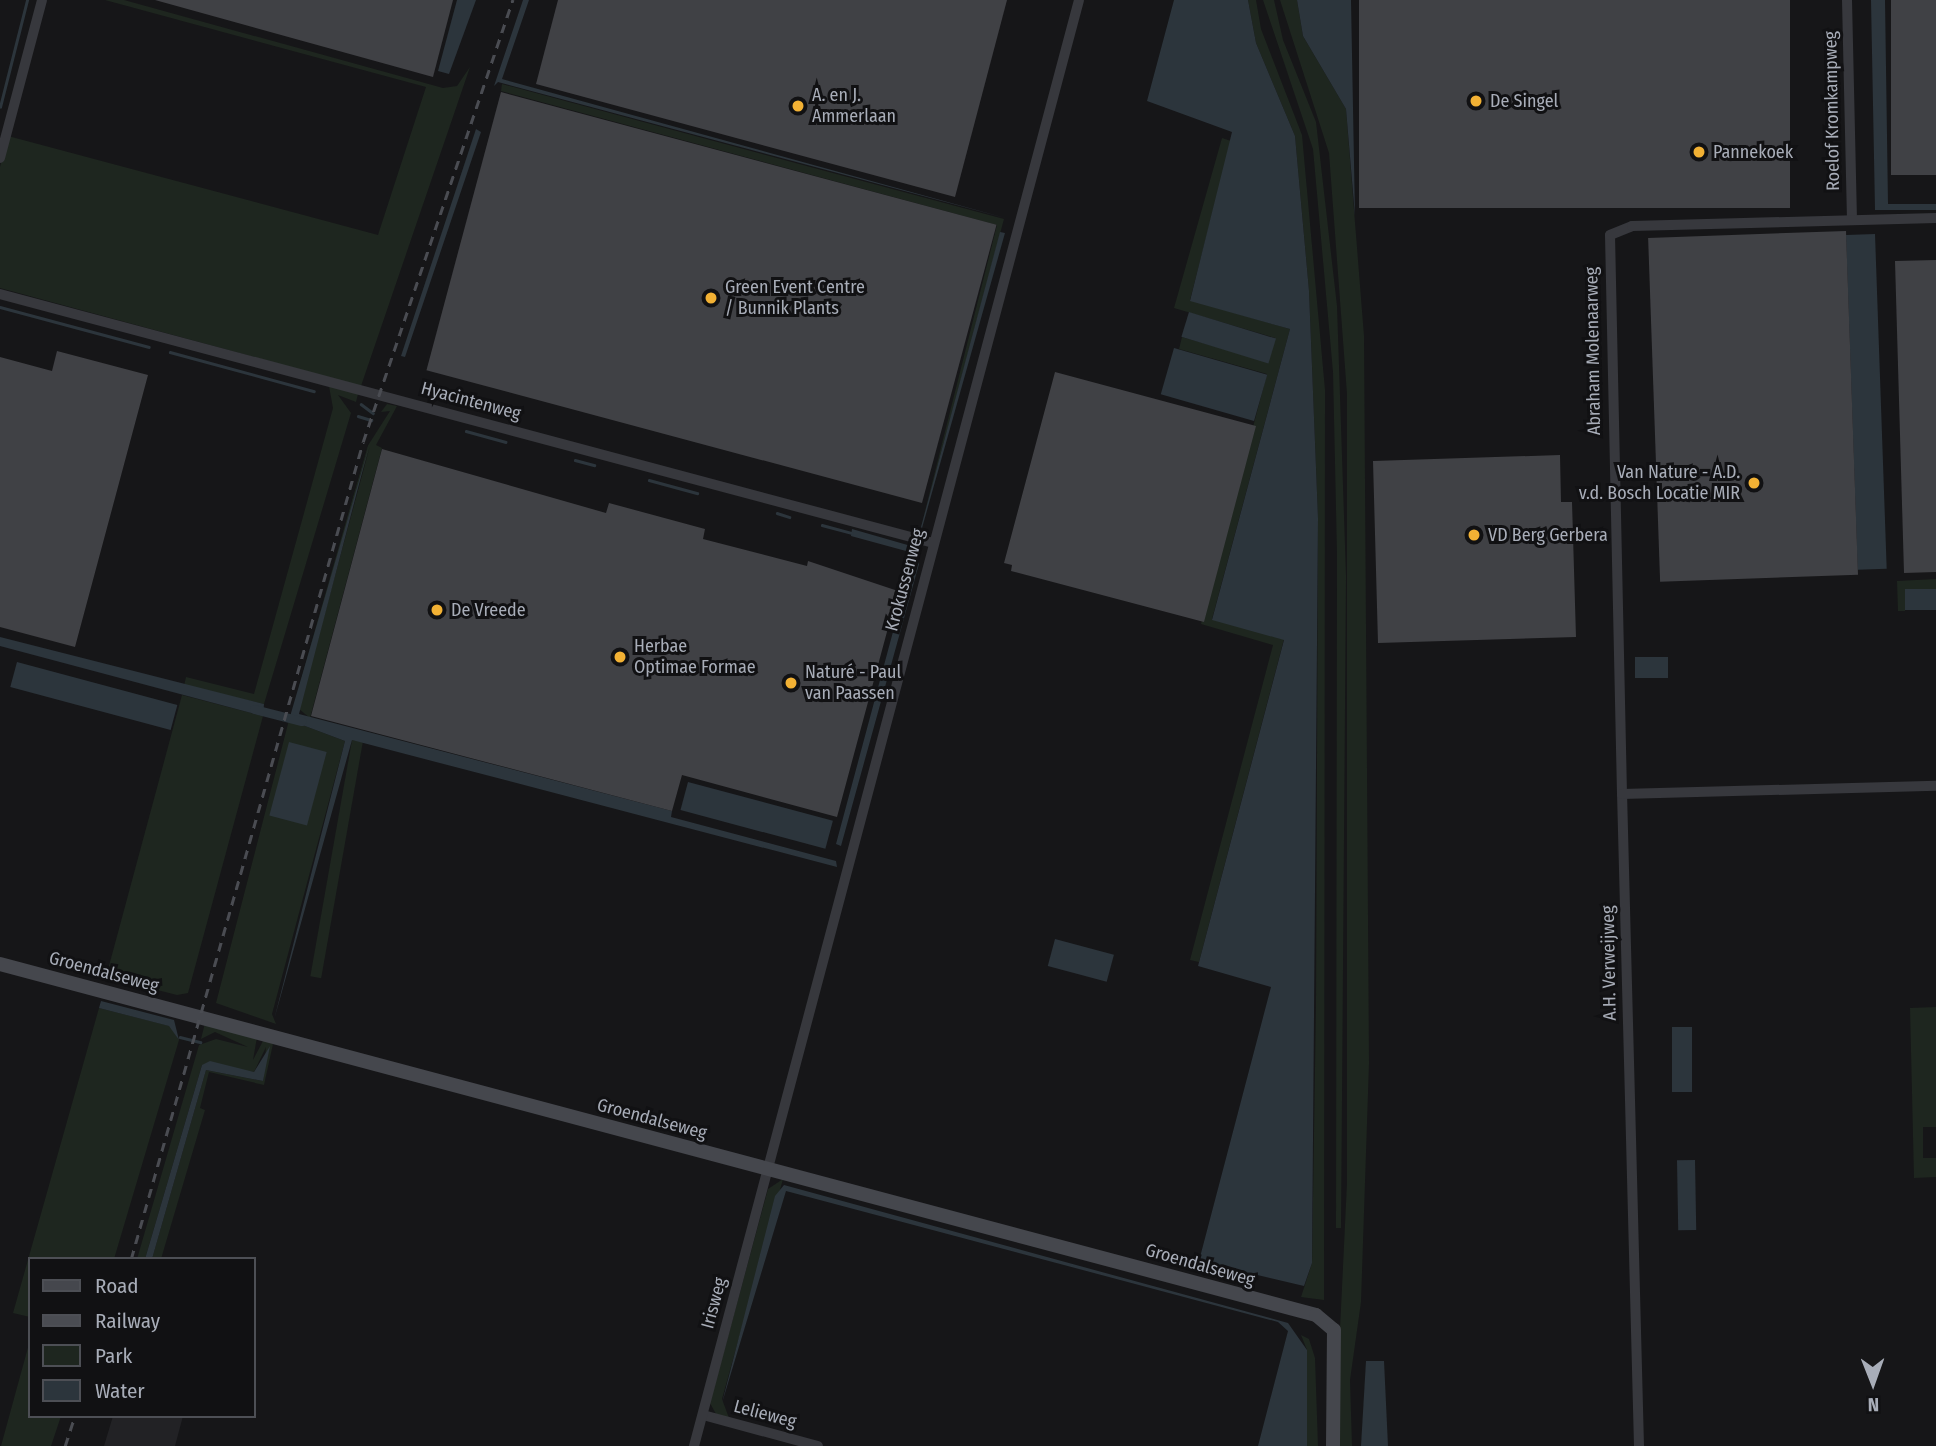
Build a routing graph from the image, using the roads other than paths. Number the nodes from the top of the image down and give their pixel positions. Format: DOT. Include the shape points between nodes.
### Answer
graph roads {
  1 [pos="42,0"];
  2 [pos="1079,0"];
  3 [pos="1847,0"];
  4 [pos="0,158"];
  5 [pos="1936,218"];
  6 [pos="1852,220"];
  7 [pos="0,294"];
  8 [pos="933,543"];
  9 [pos="1936,786"];
  10 [pos="1622,794"];
  11 [pos="0,964"];
  12 [pos="768,1170"];
  13 [pos="1293,1312"];
  14 [pos="1328,1320"];
  15 [pos="1328,1339"];
  16 [pos="1333,1363"];
  17 [pos="703,1415"];
  18 [pos="694,1446"];
  19 [pos="818,1446"];
  20 [pos="1333,1446"];
  21 [pos="1639,1446"];
  1 -- 4 [label="street"];
  2 -- 8 [label="street, Krokussenweg"];
  3 -- 6 [label="street, Roelof Kromkampweg"];
  5 -- 6 [label="street, Abraham Molenaarweg"];
  6 -- 10 [label="street, Abraham Molenaarweg" via="1632,226 1611,235"];
  7 -- 8 [label="street, Hyacintenweg"];
  8 -- 12 [label="street, Krokussenweg"];
  9 -- 10 [label="street"];
  10 -- 21 [label="street, A.H. Verweijweg"];
  11 -- 12 [label="street, Groendalseweg"];
  12 -- 13 [label="street, Groendalseweg"];
  12 -- 17 [label="street, Irisweg"];
  13 -- 14 [label="street, Groendalseweg"];
  13 -- 15 [label="street, Groendalseweg" via="1326,1331"];
  14 -- 15 [label="street"];
  14 -- 16 [label="street" via="1334,1330"];
  15 -- 16 [label="street"];
  16 -- 20 [label="street"];
  17 -- 18 [label="street, Irisweg"];
  17 -- 19 [label="street, Lelieweg"];
}
